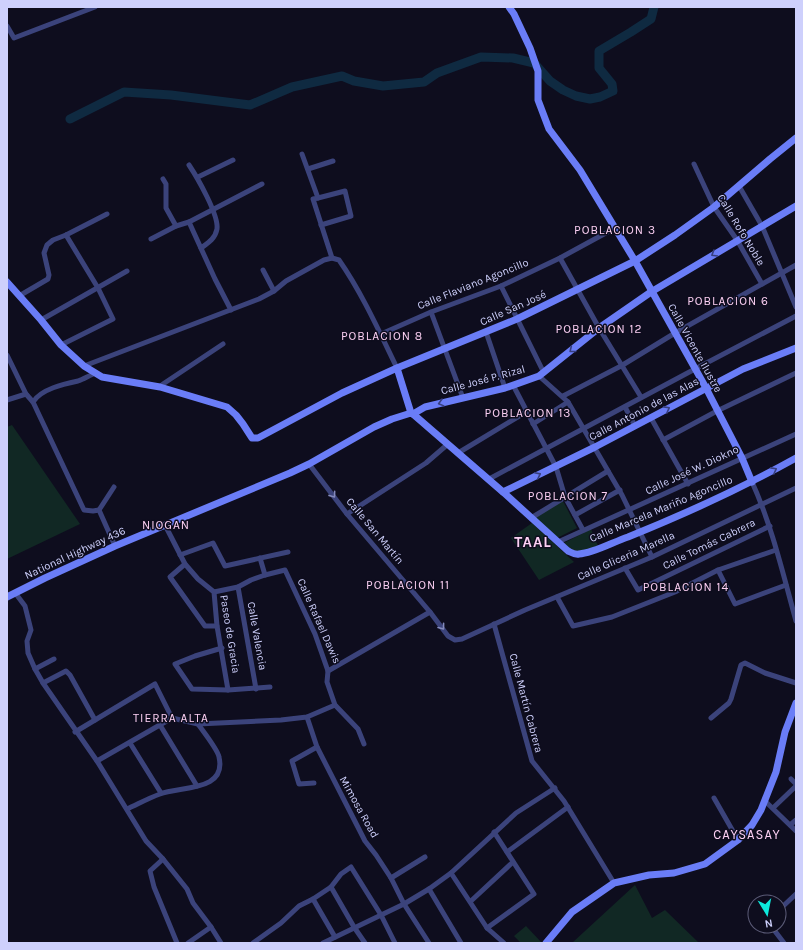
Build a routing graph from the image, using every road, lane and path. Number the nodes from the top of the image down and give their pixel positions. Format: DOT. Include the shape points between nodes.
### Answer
graph roads {
  1 [pos="95,7"];
  2 [pos="509,7"];
  3 [pos="7,26"];
  4 [pos="796,138"];
  5 [pos="302,154"];
  6 [pos="233,160"];
  7 [pos="333,161"];
  8 [pos="694,164"];
  9 [pos="189,165"];
  10 [pos="308,169"];
  11 [pos="198,177"];
  12 [pos="163,178"];
  13 [pos="262,184"];
  14 [pos="739,186"];
  15 [pos="318,198"];
  16 [pos="796,206"];
  17 [pos="714,207"];
  18 [pos="212,209"];
  19 [pos="107,214"];
  20 [pos="190,222"];
  21 [pos="321,225"];
  22 [pos="176,226"];
  23 [pos="762,226"];
  24 [pos="614,228"];
  25 [pos="66,235"];
  26 [pos="151,239"];
  27 [pos="737,240"];
  28 [pos="202,248"];
  29 [pos="332,258"];
  30 [pos="560,258"];
  31 [pos="635,261"];
  32 [pos="796,265"];
  33 [pos="264,270"];
  34 [pos="126,272"];
  35 [pos="782,272"];
  36 [pos="7,282"];
  37 [pos="762,284"];
  38 [pos="501,286"];
  39 [pos="98,288"];
  40 [pos="578,290"];
  41 [pos="274,291"];
  42 [pos="651,292"];
  43 [pos="19,296"];
  44 [pos="796,307"];
  45 [pos="231,310"];
  46 [pos="431,312"];
  47 [pos="796,316"];
  48 [pos="517,319"];
  49 [pos="41,320"];
  50 [pos="599,328"];
  51 [pos="486,332"];
  52 [pos="675,333"];
  53 [pos="380,334"];
  54 [pos="224,344"];
  55 [pos="61,345"];
  56 [pos="796,348"];
  57 [pos="444,349"];
  58 [pos="7,355"];
  59 [pos="84,366"];
  60 [pos="621,366"];
  61 [pos="397,368"];
  62 [pos="695,369"];
  63 [pos="96,373"];
  64 [pos="796,373"];
  65 [pos="541,374"];
  66 [pos="513,385"];
  67 [pos="160,387"];
  68 [pos="505,388"];
  69 [pos="706,388"];
  70 [pos="26,394"];
  71 [pos="563,396"];
  72 [pos="641,397"];
  73 [pos="464,398"];
  74 [pos="7,400"];
  75 [pos="33,402"];
  76 [pos="568,402"];
  77 [pos="625,407"];
  78 [pos="717,411"];
  79 [pos="526,412"];
  80 [pos="412,413"];
  81 [pos="651,418"];
  82 [pos="533,424"];
  83 [pos="635,426"];
  84 [pos="584,428"];
  85 [pos="796,434"];
  86 [pos="663,440"];
  87 [pos="448,444"];
  88 [pos="595,447"];
  89 [pos="546,449"];
  90 [pos="458,453"];
  91 [pos="742,458"];
  92 [pos="796,458"];
  93 [pos="309,464"];
  94 [pos="556,467"];
  95 [pos="608,471"];
  96 [pos="489,479"];
  97 [pos="752,482"];
  98 [pos="688,484"];
  99 [pos="114,487"];
  100 [pos="796,488"];
  101 [pos="620,490"];
  102 [pos="503,492"];
  103 [pos="565,497"];
  104 [pos="762,504"];
  105 [pos="99,510"];
  106 [pos="630,510"];
  107 [pos="197,511"];
  108 [pos="347,514"];
  109 [pos="575,515"];
  110 [pos="531,518"];
  111 [pos="165,525"];
  112 [pos="770,526"];
  113 [pos="583,530"];
  114 [pos="641,532"];
  115 [pos="558,542"];
  116 [pos="115,546"];
  117 [pos="776,550"];
  118 [pos="288,552"];
  119 [pos="180,555"];
  120 [pos="652,557"];
  121 [pos="260,558"];
  122 [pos="185,564"];
  123 [pos="625,568"];
  124 [pos="718,570"];
  125 [pos="265,575"];
  126 [pos="786,586"];
  127 [pos="238,587"];
  128 [pos="214,592"];
  129 [pos="16,594"];
  130 [pos="557,597"];
  131 [pos="7,598"];
  132 [pos="430,612"];
  133 [pos="796,621"];
  134 [pos="494,624"];
  135 [pos="217,626"];
  136 [pos="462,639"];
  137 [pos="222,648"];
  138 [pos="54,658"];
  139 [pos="35,669"];
  140 [pos="328,671"];
  141 [pos="43,683"];
  142 [pos="796,683"];
  143 [pos="270,687"];
  144 [pos="256,689"];
  145 [pos="228,690"];
  146 [pos="796,703"];
  147 [pos="335,705"];
  148 [pos="306,717"];
  149 [pos="172,718"];
  150 [pos="711,718"];
  151 [pos="95,720"];
  152 [pos="198,724"];
  153 [pos="160,725"];
  154 [pos="75,732"];
  155 [pos="130,743"];
  156 [pos="364,744"];
  157 [pos="317,747"];
  158 [pos="97,762"];
  159 [pos="791,779"];
  160 [pos="314,783"];
  161 [pos="796,785"];
  162 [pos="197,786"];
  163 [pos="555,788"];
  164 [pos="161,793"];
  165 [pos="714,798"];
  166 [pos="765,801"];
  167 [pos="568,807"];
  168 [pos="773,808"];
  169 [pos="127,809"];
  170 [pos="796,820"];
  171 [pos="790,825"];
  172 [pos="796,831"];
  173 [pos="494,832"];
  174 [pos="738,840"];
  175 [pos="507,852"];
  176 [pos="425,857"];
  177 [pos="163,859"];
  178 [pos="513,862"];
  179 [pos="451,873"];
  180 [pos="391,878"];
  181 [pos="614,883"];
  182 [pos="331,887"];
  183 [pos="429,889"];
  184 [pos="796,894"];
  185 [pos="313,899"];
  186 [pos="471,901"];
  187 [pos="787,902"];
  188 [pos="404,904"];
  189 [pos="381,915"];
  190 [pos="211,927"];
  191 [pos="354,927"];
  192 [pos="488,928"];
  193 [pos="777,934"];
  194 [pos="335,937"];
  195 [pos="177,943"];
  196 [pos="188,943"];
  197 [pos="221,943"];
  198 [pos="253,943"];
  199 [pos="323,943"];
  200 [pos="365,943"];
  201 [pos="395,943"];
  202 [pos="429,943"];
  203 [pos="462,943"];
  204 [pos="504,943"];
  205 [pos="546,943"];
  206 [pos="784,943"];
  1 -- 3 [label="street" via="14,38"];
  2 -- 24 [label="street, Calle Vicente Ilustre" via="530,48 538,71 538,100 549,129 580,170"];
  4 -- 14 [label="street, Calle San José"];
  5 -- 10 [label="street"];
  6 -- 11 [label="street"];
  7 -- 10 [label="street"];
  8 -- 17 [label="street, Calle Rofo Noble"];
  9 -- 11 [label="street"];
  10 -- 15 [label="street"];
  11 -- 18 [label="street"];
  12 -- 22 [label="street" via="166,184 166,208"];
  13 -- 18 [label="street"];
  14 -- 17 [label="street, Calle San José"];
  14 -- 23 [label="street"];
  15 -- 21 [label="street" via="313,199"];
  15 -- 21 [label="street" via="345,191 351,216"];
  16 -- 23 [label="street, Calle José P. Rizal"];
  17 -- 27 [label="street, Calle Rofo Noble"];
  17 -- 31 [label="street, Calle San José"];
  18 -- 20 [label="street"];
  18 -- 28 [label="street" via="217,229 212,241"];
  19 -- 25 [label="street"];
  20 -- 22 [label="street"];
  20 -- 28 [label="street"];
  21 -- 29 [label="street"];
  22 -- 26 [label="street"];
  23 -- 27 [label="street, Calle José P. Rizal"];
  23 -- 35 [label="street"];
  24 -- 30 [label="street, Calle Flaviano Agoncillo"];
  24 -- 31 [label="street, Calle Vicente Ilustre"];
  25 -- 39 [label="street"];
  25 -- 43 [label="street" via="47,245 44,253 48,279"];
  27 -- 37 [label="street, Calle Rofo Noble"];
  27 -- 42 [label="street, Calle José P. Rizal, one-way"];
  28 -- 45 [label="street"];
  29 -- 41 [label="street" via="315,264"];
  29 -- 53 [label="street" via="339,260 346,270"];
  30 -- 38 [label="street, Calle Flaviano Agoncillo"];
  30 -- 40 [label="street"];
  31 -- 40 [label="street, Calle San José"];
  31 -- 42 [label="street, Calle Vicente Ilustre"];
  32 -- 35 [label="street"];
  33 -- 41 [label="street"];
  34 -- 39 [label="street"];
  35 -- 37 [label="street"];
  35 -- 44 [label="street"];
  36 -- 43 [label="street"];
  37 -- 52 [label="street"];
  38 -- 46 [label="street, Calle Flaviano Agoncillo"];
  38 -- 48 [label="street"];
  39 -- 49 [label="street"];
  39 -- 55 [label="street" via="113,319"];
  40 -- 48 [label="street, Calle San José"];
  40 -- 50 [label="street"];
  41 -- 45 [label="street"];
  42 -- 50 [label="street, Calle José P. Rizal"];
  42 -- 52 [label="street, Calle Vicente Ilustre"];
  43 -- 49 [label="street"];
  45 -- 59 [label="street"];
  46 -- 53 [label="street, Calle Flaviano Agoncillo"];
  46 -- 57 [label="street"];
  47 -- 62 [label="street"];
  48 -- 51 [label="street, Calle San José"];
  48 -- 65 [label="street"];
  49 -- 55 [label="street"];
  50 -- 60 [label="street"];
  50 -- 65 [label="street, Calle José P. Rizal, one-way"];
  51 -- 57 [label="street, Calle San José"];
  51 -- 68 [label="street"];
  52 -- 60 [label="street"];
  52 -- 62 [label="street, Calle Vicente Ilustre"];
  53 -- 61 [label="street"];
  54 -- 67 [label="street"];
  55 -- 59 [label="street"];
  56 -- 69 [label="street, Calle Antonio de las Alas" via="743,369"];
  57 -- 61 [label="street, Calle San José"];
  57 -- 73 [label="street"];
  58 -- 70 [label="street"];
  59 -- 63 [label="street"];
  60 -- 71 [label="street"];
  60 -- 72 [label="street"];
  61 -- 67 [label="street, Calle San José" via="342,393 258,438 252,438 236,414 227,407"];
  61 -- 80 [label="street"];
  62 -- 69 [label="street, Calle Vicente Ilustre"];
  62 -- 72 [label="street"];
  63 -- 67 [label="street" via="102,377"];
  63 -- 75 [label="street" via="37,396"];
  64 -- 78 [label="street"];
  65 -- 66 [label="street, Calle José P. Rizal"];
  65 -- 71 [label="street"];
  66 -- 68 [label="street, Calle José P. Rizal"];
  66 -- 79 [label="street"];
  68 -- 73 [label="street, Calle José P. Rizal"];
  69 -- 78 [label="street, Calle Vicente Ilustre"];
  81 -- 69 [label="street, Calle Antonio de las Alas, one-way"];
  70 -- 74 [label="street"];
  70 -- 75 [label="street"];
  71 -- 76 [label="street"];
  72 -- 77 [label="street"];
  73 -- 80 [label="street, Calle José P. Rizal, one-way"];
  75 -- 105 [label="street" via="84,510"];
  76 -- 82 [label="street"];
  76 -- 84 [label="street"];
  77 -- 83 [label="street"];
  77 -- 84 [label="street"];
  78 -- 86 [label="street"];
  78 -- 91 [label="street, Calle Vicente Ilustre"];
  79 -- 82 [label="street"];
  79 -- 90 [label="street"];
  80 -- 87 [label="street, Calle Marcela Mariño Agoncillo"];
  80 -- 93 [label="street, Calle José P. Rizal" via="374,427"];
  81 -- 83 [label="street, Calle Antonio de las Alas"];
  81 -- 86 [label="street"];
  82 -- 89 [label="street"];
  83 -- 88 [label="street, Calle Antonio de las Alas"];
  84 -- 88 [label="street"];
  84 -- 89 [label="street"];
  85 -- 91 [label="street, Calle José W. Diokno"];
  86 -- 98 [label="street"];
  87 -- 90 [label="street, Calle Marcela Mariño Agoncillo"];
  87 -- 108 [label="street" via="426,463"];
  88 -- 94 [label="street, Calle Antonio de las Alas"];
  88 -- 95 [label="street"];
  89 -- 94 [label="street"];
  89 -- 96 [label="street"];
  90 -- 96 [label="street, Calle Marcela Mariño Agoncillo"];
  91 -- 97 [label="street, Calle Vicente Ilustre"];
  91 -- 98 [label="street, Calle José W. Diokno"];
  97 -- 92 [label="street, Calle Marcela Mariño Agoncillo, one-way"];
  93 -- 107 [label="street, Calle José P. Rizal"];
  93 -- 108 [label="street, Calle San Martín, one-way"];
  102 -- 94 [label="street, Calle Antonio de las Alas, one-way"];
  94 -- 103 [label="street"];
  95 -- 101 [label="street"];
  95 -- 103 [label="street"];
  96 -- 102 [label="street, Calle Marcela Mariño Agoncillo"];
  97 -- 104 [label="street"];
  97 -- 114 [label="street, Calle Marcela Mariño Agoncillo"];
  98 -- 106 [label="street, Calle José W. Diokno"];
  99 -- 105 [label="street"];
  100 -- 104 [label="street, Calle Gliceria Marella"];
  101 -- 106 [label="street"];
  101 -- 109 [label="street"];
  102 -- 110 [label="street, Calle Marcela Mariño Agoncillo"];
  103 -- 109 [label="street"];
  103 -- 110 [label="street"];
  104 -- 112 [label="street"];
  104 -- 120 [label="street, Calle Gliceria Marella"];
  105 -- 116 [label="street"];
  106 -- 113 [label="street, Calle José W. Diokno"];
  106 -- 114 [label="street"];
  107 -- 111 [label="street, National Highway 436"];
  108 -- 132 [label="street, Calle San Martín"];
  109 -- 113 [label="street"];
  110 -- 115 [label="street, Calle Marcela Mariño Agoncillo"];
  111 -- 116 [label="street, National Highway 436"];
  111 -- 119 [label="street, Paseo de Gracia"];
  112 -- 117 [label="street"];
  112 -- 123 [label="street, Calle Tomás Cabrera" via="638,590"];
  113 -- 115 [label="street, Calle José W. Diokno"];
  114 -- 115 [label="street, Calle Marcela Mariño Agoncillo" via="579,554 572,553"];
  114 -- 120 [label="street"];
  116 -- 129 [label="street, National Highway 436"];
  117 -- 124 [label="street"];
  117 -- 126 [label="street"];
  118 -- 121 [label="street"];
  119 -- 121 [label="street" via="213,543 225,566"];
  119 -- 122 [label="street, Paseo de Gracia"];
  120 -- 123 [label="street, Calle Gliceria Marella"];
  121 -- 125 [label="street"];
  122 -- 128 [label="street, Paseo de Gracia"];
  122 -- 135 [label="street" via="170,577 205,626"];
  123 -- 130 [label="street, Calle Gliceria Marella"];
  124 -- 126 [label="street" via="735,604"];
  124 -- 130 [label="street" via="675,592 612,617 572,626"];
  125 -- 127 [label="street, Calle Rafael Dawis"];
  125 -- 140 [label="street, Calle Rafael Dawis" via="285,570 315,634"];
  126 -- 133 [label="street"];
  127 -- 128 [label="street, Calle Rafael Dawis"];
  127 -- 144 [label="street, Calle Valencia"];
  128 -- 135 [label="street, Paseo de Gracia"];
  129 -- 131 [label="street, National Highway 436"];
  129 -- 139 [label="street" via="25,606 30,624 28,653"];
  130 -- 134 [label="street, Calle Gliceria Marella"];
  132 -- 136 [label="street, Calle San Martín, one-way" via="448,636 455,640"];
  132 -- 140 [label="street, Calle Rafael Dawis"];
  134 -- 136 [label="street, Calle Gliceria Marella"];
  134 -- 163 [label="street, Calle Martín Cabrera" via="532,761"];
  135 -- 137 [label="street, Paseo de Gracia"];
  137 -- 145 [label="street, Paseo de Gracia"];
  137 -- 145 [label="street" via="175,664 192,690"];
  138 -- 139 [label="street"];
  139 -- 141 [label="street"];
  140 -- 147 [label="street" via="327,682"];
  141 -- 151 [label="street" via="66,671"];
  141 -- 154 [label="street"];
  142 -- 150 [label="street" via="745,664 741,665 729,703"];
  143 -- 144 [label="street"];
  144 -- 145 [label="street"];
  146 -- 166 [label="street"];
  147 -- 148 [label="street"];
  147 -- 156 [label="street" via="358,728"];
  148 -- 152 [label="street"];
  148 -- 157 [label="street, Mimosa Road"];
  149 -- 151 [label="street" via="155,684"];
  149 -- 152 [label="street"];
  149 -- 153 [label="street"];
  151 -- 154 [label="street"];
  152 -- 162 [label="street" via="219,756 220,769 209,783"];
  153 -- 155 [label="street"];
  153 -- 162 [label="street"];
  154 -- 158 [label="street"];
  155 -- 158 [label="street"];
  155 -- 164 [label="street"];
  157 -- 160 [label="street" via="292,761 298,784"];
  157 -- 180 [label="street, Mimosa Road" via="365,840"];
  158 -- 169 [label="street"];
  159 -- 161 [label="street"];
  161 -- 168 [label="street"];
  162 -- 164 [label="street"];
  163 -- 167 [label="street, Calle Martín Cabrera"];
  163 -- 173 [label="street" via="516,813"];
  164 -- 169 [label="street"];
  165 -- 174 [label="street"];
  166 -- 168 [label="street"];
  166 -- 174 [label="street" via="752,825"];
  167 -- 175 [label="street"];
  167 -- 181 [label="street, Calle Martín Cabrera"];
  168 -- 171 [label="street"];
  169 -- 177 [label="street" via="146,841"];
  170 -- 171 [label="street"];
  171 -- 172 [label="street"];
  173 -- 175 [label="street"];
  173 -- 179 [label="street"];
  174 -- 181 [label="street" via="705,864 674,873 649,875"];
  175 -- 178 [label="street"];
  176 -- 180 [label="street"];
  177 -- 190 [label="street" via="187,889 193,904"];
  177 -- 195 [label="street" via="150,871"];
  178 -- 186 [label="street"];
  178 -- 192 [label="street" via="534,894"];
  179 -- 183 [label="street"];
  179 -- 186 [label="street"];
  180 -- 188 [label="street, Mimosa Road"];
  181 -- 205 [label="street" via="572,912"];
  182 -- 185 [label="street"];
  182 -- 189 [label="street" via="340,874 351,867"];
  182 -- 191 [label="street"];
  183 -- 188 [label="street"];
  183 -- 203 [label="street"];
  184 -- 187 [label="street"];
  185 -- 194 [label="street"];
  185 -- 198 [label="street" via="299,906 281,924"];
  186 -- 192 [label="street"];
  188 -- 189 [label="street"];
  188 -- 202 [label="street, Mimosa Road"];
  189 -- 191 [label="street"];
  189 -- 201 [label="street"];
  190 -- 196 [label="street"];
  190 -- 197 [label="street"];
  191 -- 194 [label="street"];
  191 -- 200 [label="street"];
  192 -- 204 [label="street"];
  193 -- 206 [label="street"];
  194 -- 199 [label="street"];
}
